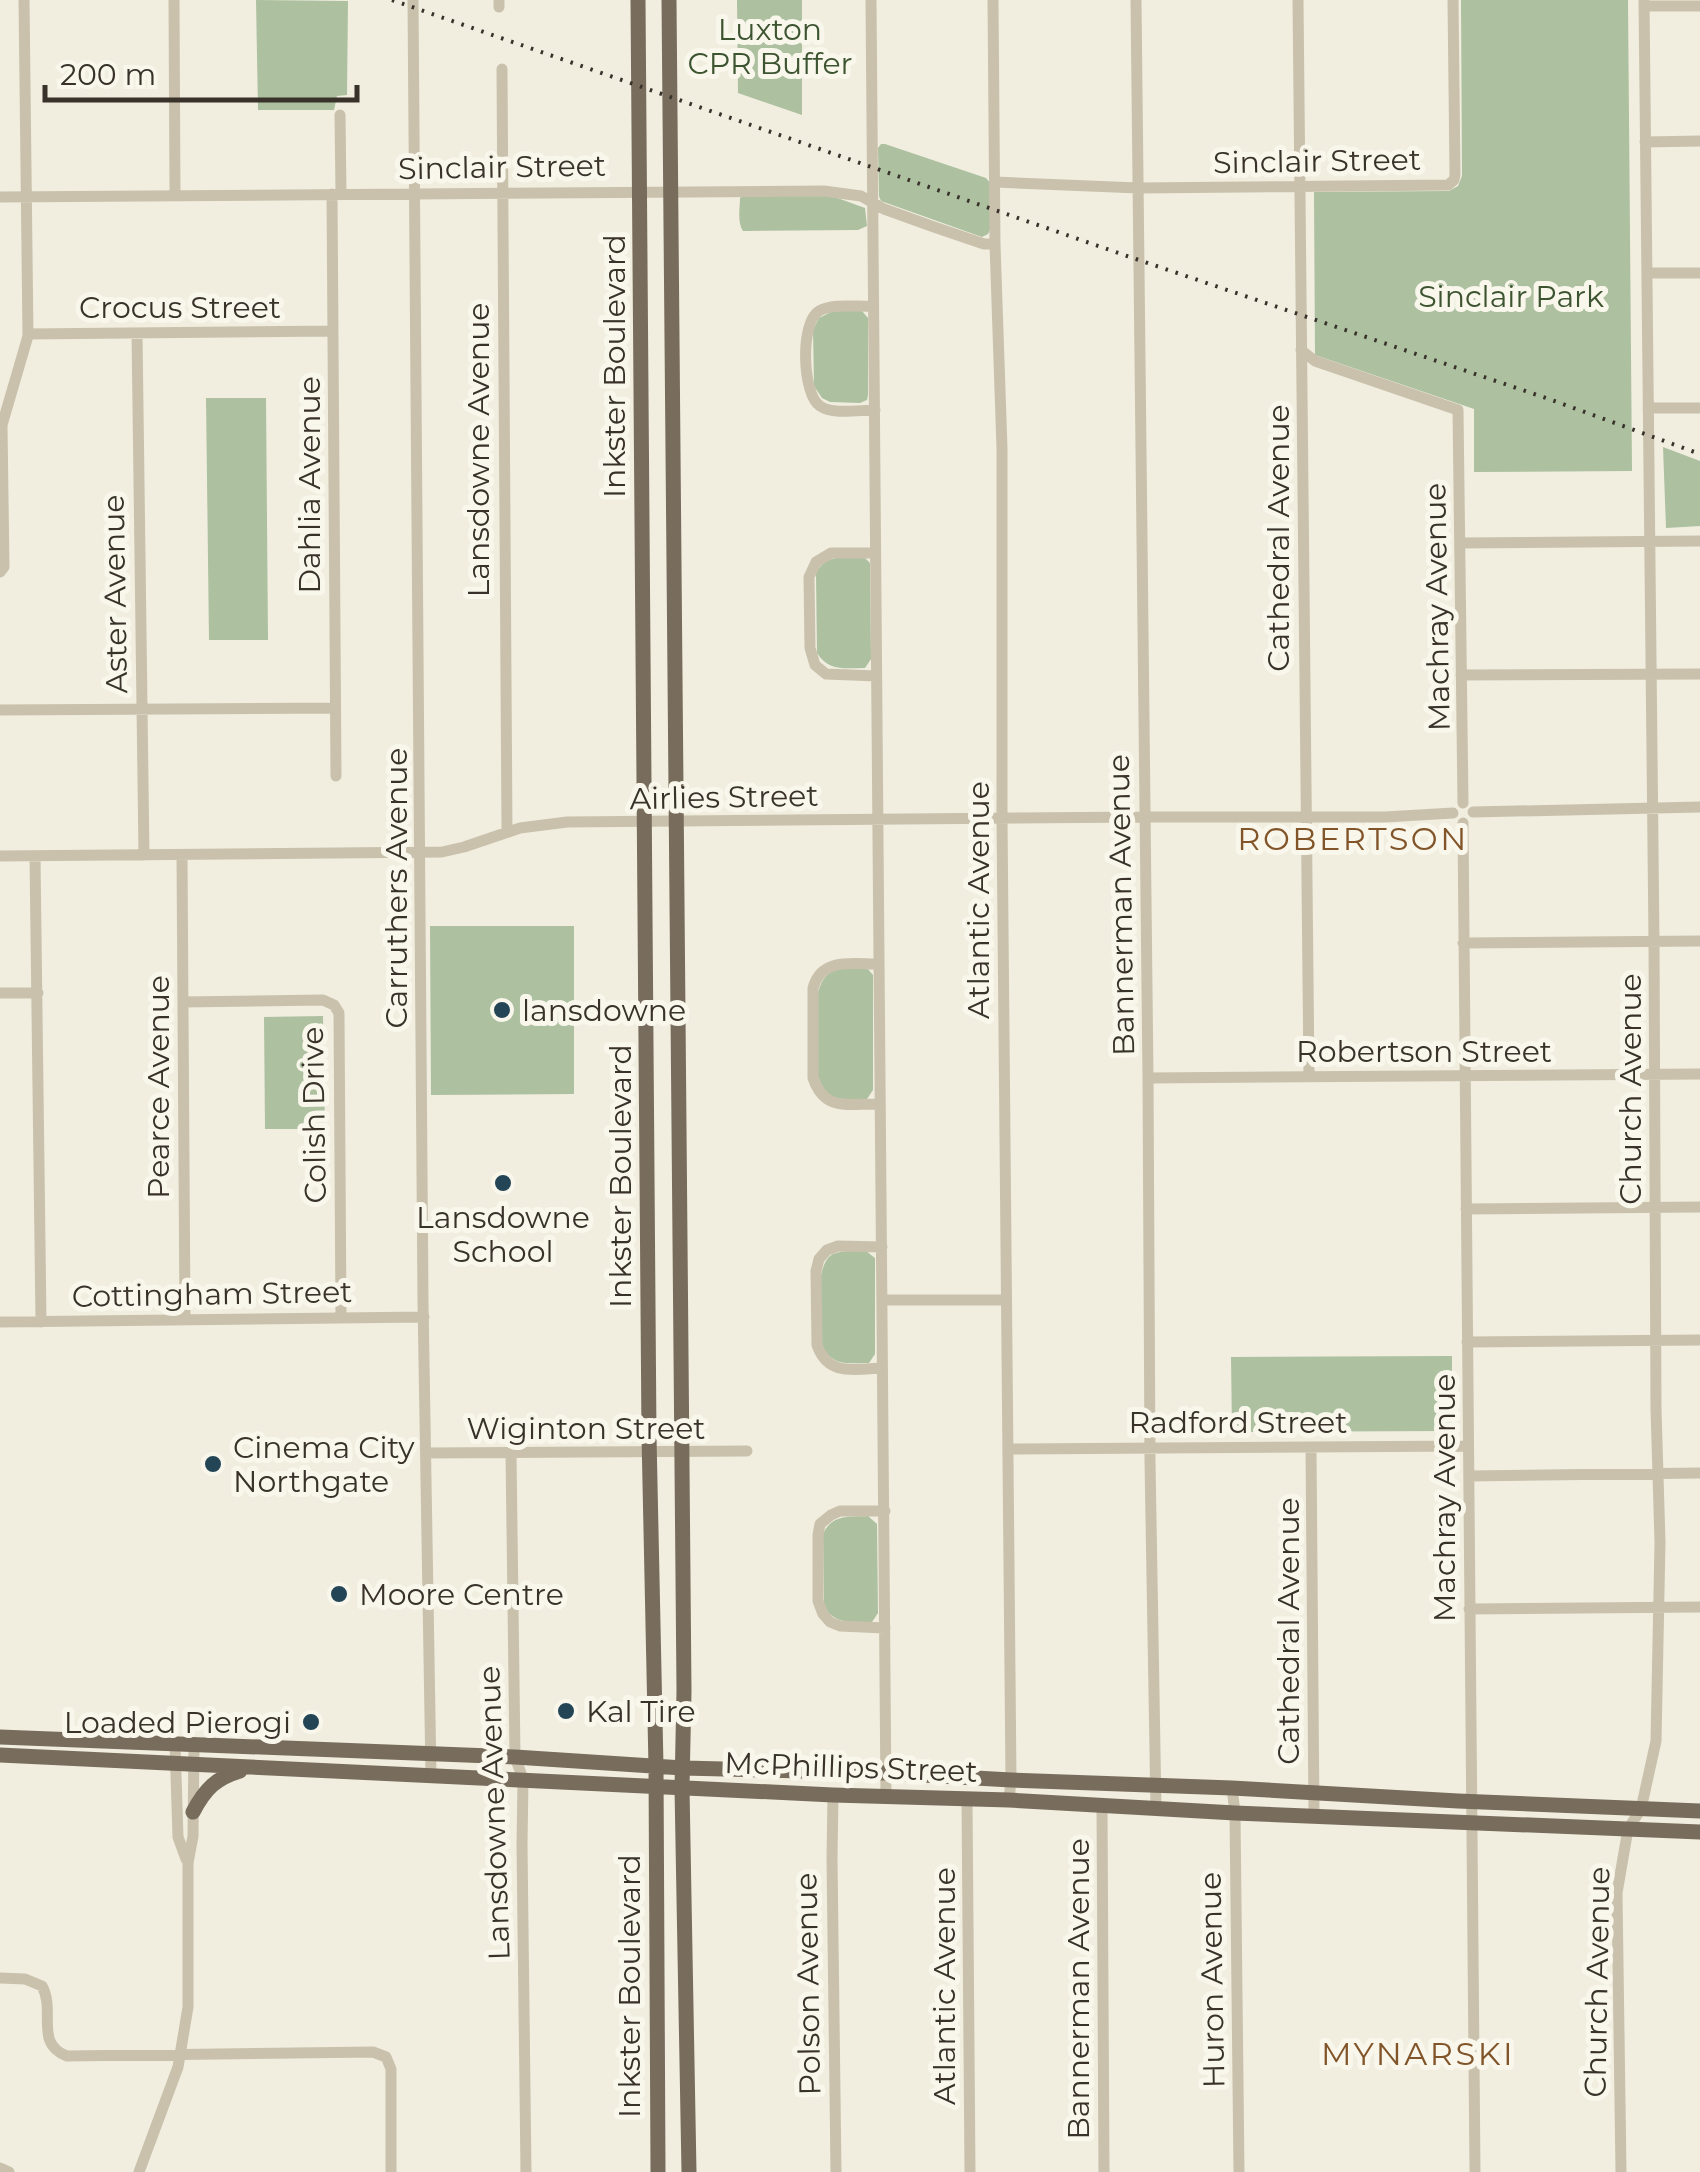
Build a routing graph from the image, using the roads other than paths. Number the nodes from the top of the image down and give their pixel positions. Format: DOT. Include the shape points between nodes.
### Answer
graph roads {
  1 [pos="24,0"];
  2 [pos="174,0"];
  3 [pos="414,0"];
  4 [pos="638,0"];
  5 [pos="669,0"];
  6 [pos="871,0"];
  7 [pos="993,0"];
  8 [pos="1136,0"];
  9 [pos="1298,0"];
  10 [pos="1453,0"];
  11 [pos="1644,3"];
  12 [pos="1700,6"];
  13 [pos="502,69"];
  14 [pos="340,115"];
  15 [pos="1700,141"];
  16 [pos="1645,142"];
  17 [pos="995,182"];
  18 [pos="1300,186"];
  19 [pos="1138,188"];
  20 [pos="640,191"];
  21 [pos="670,191"];
  22 [pos="502,192"];
  23 [pos="414,193"];
  24 [pos="336,194"];
  25 [pos="175,196"];
  26 [pos="0,197"];
  27 [pos="26,197"];
  28 [pos="872,204"];
  29 [pos="995,244"];
  30 [pos="1648,273"];
  31 [pos="1700,273"];
  32 [pos="873,306"];
  33 [pos="333,331"];
  34 [pos="137,333"];
  35 [pos="28,334"];
  36 [pos="1301,350"];
  37 [pos="1648,408"];
  38 [pos="1700,408"];
  39 [pos="875,410"];
  40 [pos="1700,540"];
  41 [pos="1648,541"];
  42 [pos="1460,543"];
  43 [pos="875,553"];
  44 [pos="0,572"];
  45 [pos="1461,674"];
  46 [pos="1651,674"];
  47 [pos="1700,674"];
  48 [pos="876,676"];
  49 [pos="141,708"];
  50 [pos="335,708"];
  51 [pos="0,710"];
  52 [pos="336,776"];
  53 [pos="1652,807"];
  54 [pos="1700,807"];
  55 [pos="1468,808"];
  56 [pos="1145,817"];
  57 [pos="1305,818"];
  58 [pos="1458,818"];
  59 [pos="1002,819"];
  60 [pos="878,820"];
  61 [pos="677,822"];
  62 [pos="646,823"];
  63 [pos="507,832"];
  64 [pos="420,852"];
  65 [pos="144,855"];
  66 [pos="182,855"];
  67 [pos="0,856"];
  68 [pos="35,856"];
  69 [pos="1700,940"];
  70 [pos="1654,941"];
  71 [pos="1463,943"];
  72 [pos="878,964"];
  73 [pos="0,993"];
  74 [pos="38,993"];
  75 [pos="183,1002"];
  76 [pos="1700,1074"];
  77 [pos="1654,1075"];
  78 [pos="1309,1076"];
  79 [pos="1464,1076"];
  80 [pos="1148,1078"];
  81 [pos="880,1104"];
  82 [pos="1700,1207"];
  83 [pos="1656,1208"];
  84 [pos="1466,1209"];
  85 [pos="882,1248"];
  86 [pos="882,1300"];
  87 [pos="1006,1300"];
  88 [pos="341,1317"];
  89 [pos="424,1317"];
  90 [pos="185,1319"];
  91 [pos="0,1322"];
  92 [pos="41,1322"];
  93 [pos="1700,1340"];
  94 [pos="1657,1341"];
  95 [pos="1467,1342"];
  96 [pos="882,1368"];
  97 [pos="1468,1446"];
  98 [pos="1311,1447"];
  99 [pos="1150,1448"];
  100 [pos="1008,1449"];
  101 [pos="746,1451"];
  102 [pos="650,1452"];
  103 [pos="680,1452"];
  104 [pos="511,1453"];
  105 [pos="426,1454"];
  106 [pos="1700,1473"];
  107 [pos="1659,1474"];
  108 [pos="1468,1476"];
  109 [pos="885,1511"];
  110 [pos="1659,1607"];
  111 [pos="1700,1607"];
  112 [pos="1469,1609"];
  113 [pos="884,1628"];
  114 [pos="0,1737"];
  115 [pos="176,1744"];
  116 [pos="194,1744"];
  117 [pos="432,1754"];
  118 [pos="0,1755"];
  119 [pos="515,1757"];
  120 [pos="175,1762"];
  121 [pos="194,1764"];
  122 [pos="252,1766"];
  123 [pos="656,1766"];
  124 [pos="683,1768"];
  125 [pos="887,1773"];
  126 [pos="431,1774"];
  127 [pos="523,1778"];
  128 [pos="1010,1780"];
  129 [pos="1155,1785"];
  130 [pos="655,1786"];
  131 [pos="682,1788"];
  132 [pos="1232,1788"];
  133 [pos="1314,1792"];
  134 [pos="833,1795"];
  135 [pos="886,1796"];
  136 [pos="967,1800"];
  137 [pos="1009,1800"];
  138 [pos="1472,1802"];
  139 [pos="1102,1806"];
  140 [pos="1156,1809"];
  141 [pos="1641,1809"];
  142 [pos="1700,1811"];
  143 [pos="193,1812"];
  144 [pos="1235,1813"];
  145 [pos="1314,1815"];
  146 [pos="1472,1822"];
  147 [pos="1628,1829"];
  148 [pos="1700,1832"];
  149 [pos="188,1863"];
  150 [pos="0,1978"];
  151 [pos="180,2054"];
  152 [pos="0,2168"];
  153 [pos="9,2172"];
  154 [pos="138,2172"];
  155 [pos="391,2172"];
  156 [pos="526,2172"];
  157 [pos="658,2172"];
  158 [pos="689,2172"];
  159 [pos="836,2172"];
  160 [pos="970,2172"];
  161 [pos="1104,2172"];
  162 [pos="1239,2172"];
  163 [pos="1475,2172"];
  164 [pos="1621,2172"];
  1 -- 27 [label="street"];
  2 -- 25 [label="street"];
  3 -- 23 [label="street, Carruthers Avenue"];
  4 -- 20 [label="main road, Inkster Boulevard"];
  5 -- 21 [label="main road, Inkster Boulevard"];
  6 -- 28 [label="street"];
  7 -- 17 [label="street, Atlantic Avenue"];
  8 -- 19 [label="street, Bannerman Avenue"];
  9 -- 18 [label="street, Cathedral Avenue"];
  10 -- 18 [label="street, Sinclair Street" via="1451,182"];
  11 -- 12 [label="street"];
  11 -- 16 [label="street, Church Avenue"];
  13 -- 22 [label="street, Lansdowne Avenue"];
  14 -- 24 [label="street, Dahlia Avenue"];
  15 -- 16 [label="street"];
  16 -- 30 [label="street, Church Avenue"];
  17 -- 19 [label="street, Sinclair Street"];
  17 -- 29 [label="street, Atlantic Avenue"];
  18 -- 19 [label="street, Sinclair Street"];
  18 -- 36 [label="street, Cathedral Avenue"];
  19 -- 56 [label="street, Bannerman Avenue"];
  20 -- 21 [label="street, Sinclair Street"];
  20 -- 22 [label="street, Sinclair Street"];
  20 -- 62 [label="main road, Inkster Boulevard"];
  21 -- 28 [label="street, Sinclair Street" via="824,190"];
  21 -- 61 [label="main road, Inkster Boulevard"];
  22 -- 23 [label="street, Sinclair Street"];
  22 -- 63 [label="street, Lansdowne Avenue"];
  23 -- 24 [label="street, Sinclair Street"];
  23 -- 64 [label="street, Carruthers Avenue"];
  24 -- 25 [label="street, Sinclair Street"];
  24 -- 33 [label="street, Dahlia Avenue"];
  25 -- 27 [label="street, Sinclair Street"];
  26 -- 27 [label="street, Sinclair Street"];
  27 -- 35 [label="street"];
  28 -- 29 [label="street, Sinclair Street"];
  28 -- 32 [label="street"];
  29 -- 59 [label="street, Atlantic Avenue"];
  30 -- 31 [label="street"];
  30 -- 37 [label="street, Church Avenue"];
  32 -- 39 [label="street"];
  32 -- 39 [label="street" via="829,307 810,318 808,387 829,410"];
  33 -- 34 [label="street, Crocus Street"];
  33 -- 50 [label="street, Dahlia Avenue"];
  34 -- 35 [label="street, Crocus Street"];
  34 -- 49 [label="street, Aster Avenue"];
  35 -- 44 [label="street" via="2,425"];
  36 -- 42 [label="street, Machray Avenue" via="1315,361 1458,410"];
  36 -- 57 [label="street, Cathedral Avenue"];
  37 -- 38 [label="street"];
  37 -- 41 [label="street, Church Avenue"];
  39 -- 43 [label="street"];
  40 -- 41 [label="street"];
  41 -- 42 [label="street"];
  41 -- 46 [label="street, Church Avenue"];
  42 -- 45 [label="street, Machray Avenue"];
  43 -- 48 [label="street"];
  43 -- 48 [label="street" via="832,553 816,562 809,578 812,660 832,675"];
  45 -- 46 [label="street"];
  45 -- 55 [label="street, Machray Avenue"];
  46 -- 47 [label="street"];
  46 -- 53 [label="street, Church Avenue"];
  48 -- 60 [label="street"];
  49 -- 50 [label="street"];
  49 -- 51 [label="street"];
  49 -- 65 [label="street, Aster Avenue"];
  50 -- 52 [label="street, Dahlia Avenue"];
  53 -- 54 [label="street"];
  53 -- 55 [label="street"];
  53 -- 70 [label="street, Church Avenue"];
  55 -- 58 [label="street" via="1470,820"];
  56 -- 57 [label="street, Airlies Street"];
  56 -- 59 [label="street, Airlies Street"];
  56 -- 80 [label="street, Bannerman Avenue"];
  57 -- 58 [label="street, Airlies Street"];
  57 -- 78 [label="street, Cathedral Avenue"];
  58 -- 71 [label="street, Machray Avenue"];
  59 -- 60 [label="street, Airlies Street"];
  59 -- 87 [label="street, Atlantic Avenue"];
  60 -- 61 [label="street, Airlies Street"];
  60 -- 72 [label="street"];
  61 -- 62 [label="street, Airlies Street"];
  61 -- 103 [label="main road, Inkster Boulevard"];
  62 -- 63 [label="street, Airlies Street" via="554,823"];
  62 -- 102 [label="main road, Inkster Boulevard"];
  63 -- 64 [label="street, Airlies Street"];
  64 -- 66 [label="street, Airlies Street"];
  64 -- 89 [label="street, Carruthers Avenue"];
  65 -- 66 [label="street, Airlies Street"];
  65 -- 68 [label="street, Airlies Street"];
  66 -- 75 [label="street, Pearce Avenue"];
  67 -- 68 [label="street, Airlies Street"];
  68 -- 74 [label="street"];
  69 -- 70 [label="street"];
  70 -- 71 [label="street"];
  70 -- 77 [label="street, Church Avenue"];
  71 -- 79 [label="street, Machray Avenue"];
  72 -- 81 [label="street"];
  72 -- 81 [label="street" via="832,964 816,976 813,1078 833,1104"];
  73 -- 74 [label="street"];
  74 -- 92 [label="street"];
  75 -- 88 [label="street, Colish Drive" via="323,1000 339,1013"];
  75 -- 90 [label="street, Pearce Avenue"];
  76 -- 77 [label="street, Robertson Street"];
  77 -- 79 [label="street, Robertson Street"];
  77 -- 83 [label="street, Church Avenue"];
  78 -- 79 [label="street, Robertson Street"];
  78 -- 80 [label="street, Robertson Street"];
  79 -- 84 [label="street, Machray Avenue"];
  80 -- 99 [label="street, Bannerman Avenue"];
  81 -- 85 [label="street"];
  82 -- 83 [label="street"];
  83 -- 84 [label="street"];
  83 -- 94 [label="street, Church Avenue"];
  84 -- 95 [label="street, Machray Avenue"];
  85 -- 86 [label="street"];
  85 -- 96 [label="street" via="838,1246 819,1258 816,1271 821,1357 838,1368"];
  86 -- 87 [label="street"];
  86 -- 96 [label="street"];
  87 -- 100 [label="street, Atlantic Avenue"];
  88 -- 89 [label="street, Cottingham Street"];
  88 -- 90 [label="street, Cottingham Street"];
  89 -- 105 [label="street, Carruthers Avenue"];
  90 -- 92 [label="street, Cottingham Street"];
  91 -- 92 [label="street, Cottingham Street"];
  93 -- 94 [label="street"];
  94 -- 95 [label="street"];
  94 -- 107 [label="street, Church Avenue"];
  95 -- 97 [label="street, Machray Avenue"];
  96 -- 109 [label="street"];
  97 -- 98 [label="street, Radford Street"];
  97 -- 108 [label="street, Machray Avenue"];
  98 -- 99 [label="street, Radford Street"];
  98 -- 133 [label="street, Cathedral Avenue"];
  99 -- 100 [label="street, Radford Street"];
  99 -- 129 [label="street, Bannerman Avenue"];
  100 -- 128 [label="street, Atlantic Avenue"];
  101 -- 103 [label="street, Wiginton Street"];
  102 -- 103 [label="street, Wiginton Street"];
  102 -- 104 [label="street, Wiginton Street"];
  102 -- 123 [label="main road, Inkster Boulevard"];
  103 -- 124 [label="main road, Inkster Boulevard"];
  104 -- 105 [label="street, Wiginton Street"];
  104 -- 119 [label="street, Lansdowne Avenue"];
  105 -- 117 [label="street, Carruthers Avenue"];
  106 -- 107 [label="street"];
  107 -- 108 [label="street"];
  107 -- 110 [label="street, Church Avenue"];
  108 -- 112 [label="street, Machray Avenue"];
  109 -- 113 [label="street"];
  109 -- 113 [label="street" via="831,1514 818,1535 823,1614 840,1626"];
  110 -- 111 [label="street"];
  110 -- 112 [label="street"];
  110 -- 141 [label="street, Church Avenue" via="1656,1742"];
  112 -- 138 [label="street, Machray Avenue"];
  113 -- 125 [label="street"];
  114 -- 115 [label="main road, McPhillips Street"];
  115 -- 116 [label="main road, McPhillips Street"];
  115 -- 120 [label="street"];
  116 -- 117 [label="main road, McPhillips Street"];
  116 -- 121 [label="street"];
  117 -- 119 [label="main road, McPhillips Street"];
  117 -- 126 [label="street, Carruthers Avenue"];
  118 -- 120 [label="main road, McPhillips Street"];
  119 -- 123 [label="main road, McPhillips Street"];
  119 -- 127 [label="street, Lansdowne Avenue"];
  120 -- 121 [label="main road, McPhillips Street"];
  120 -- 149 [label="street" via="178,1837"];
  121 -- 122 [label="main road, McPhillips Street"];
  121 -- 143 [label="street"];
  122 -- 126 [label="main road, McPhillips Street"];
  122 -- 143 [label="main road" via="210,1784"];
  123 -- 124 [label="main road, McPhillips Street"];
  123 -- 130 [label="main road, Inkster Boulevard"];
  124 -- 125 [label="main road, McPhillips Street"];
  124 -- 131 [label="main road, Inkster Boulevard"];
  125 -- 128 [label="main road, McPhillips Street"];
  125 -- 135 [label="street"];
  126 -- 127 [label="main road, McPhillips Street"];
  127 -- 130 [label="main road, McPhillips Street"];
  127 -- 156 [label="street, Lansdowne Avenue"];
  128 -- 129 [label="main road, McPhillips Street"];
  128 -- 137 [label="street, Atlantic Avenue"];
  129 -- 132 [label="main road, McPhillips Street"];
  129 -- 140 [label="street, Bannerman Avenue"];
  130 -- 131 [label="main road, McPhillips Street"];
  130 -- 157 [label="main road, Inkster Boulevard"];
  131 -- 134 [label="main road, McPhillips Street"];
  131 -- 158 [label="main road, Inkster Boulevard"];
  132 -- 133 [label="main road, McPhillips Street"];
  132 -- 144 [label="street, Huron Avenue"];
  133 -- 138 [label="main road, McPhillips Street"];
  133 -- 145 [label="street, Cathedral Avenue"];
  134 -- 135 [label="main road, McPhillips Street"];
  134 -- 159 [label="street, Polson Avenue"];
  135 -- 136 [label="main road, McPhillips Street"];
  136 -- 137 [label="main road, McPhillips Street"];
  136 -- 160 [label="street, Atlantic Avenue"];
  137 -- 139 [label="main road, McPhillips Street"];
  138 -- 141 [label="main road, McPhillips Street"];
  138 -- 146 [label="street, Machray Avenue"];
  139 -- 140 [label="main road, McPhillips Street"];
  139 -- 161 [label="street, Bannerman Avenue"];
  140 -- 144 [label="main road, McPhillips Street"];
  141 -- 142 [label="main road, McPhillips Street"];
  141 -- 147 [label="street, Church Avenue"];
  143 -- 149 [label="street"];
  144 -- 145 [label="main road, McPhillips Street"];
  144 -- 162 [label="street, Huron Avenue"];
  145 -- 146 [label="main road, McPhillips Street"];
  146 -- 147 [label="main road, McPhillips Street"];
  146 -- 163 [label="street, Machray Avenue"];
  147 -- 148 [label="main road, McPhillips Street"];
  147 -- 164 [label="street, Church Avenue" via="1617,1892"];
  149 -- 151 [label="street" via="188,2007"];
  150 -- 151 [label="street" via="42,1986 48,2040 67,2056"];
  151 -- 154 [label="street"];
  151 -- 155 [label="street" via="386,2057"];
  152 -- 153 [label="street"];
}
